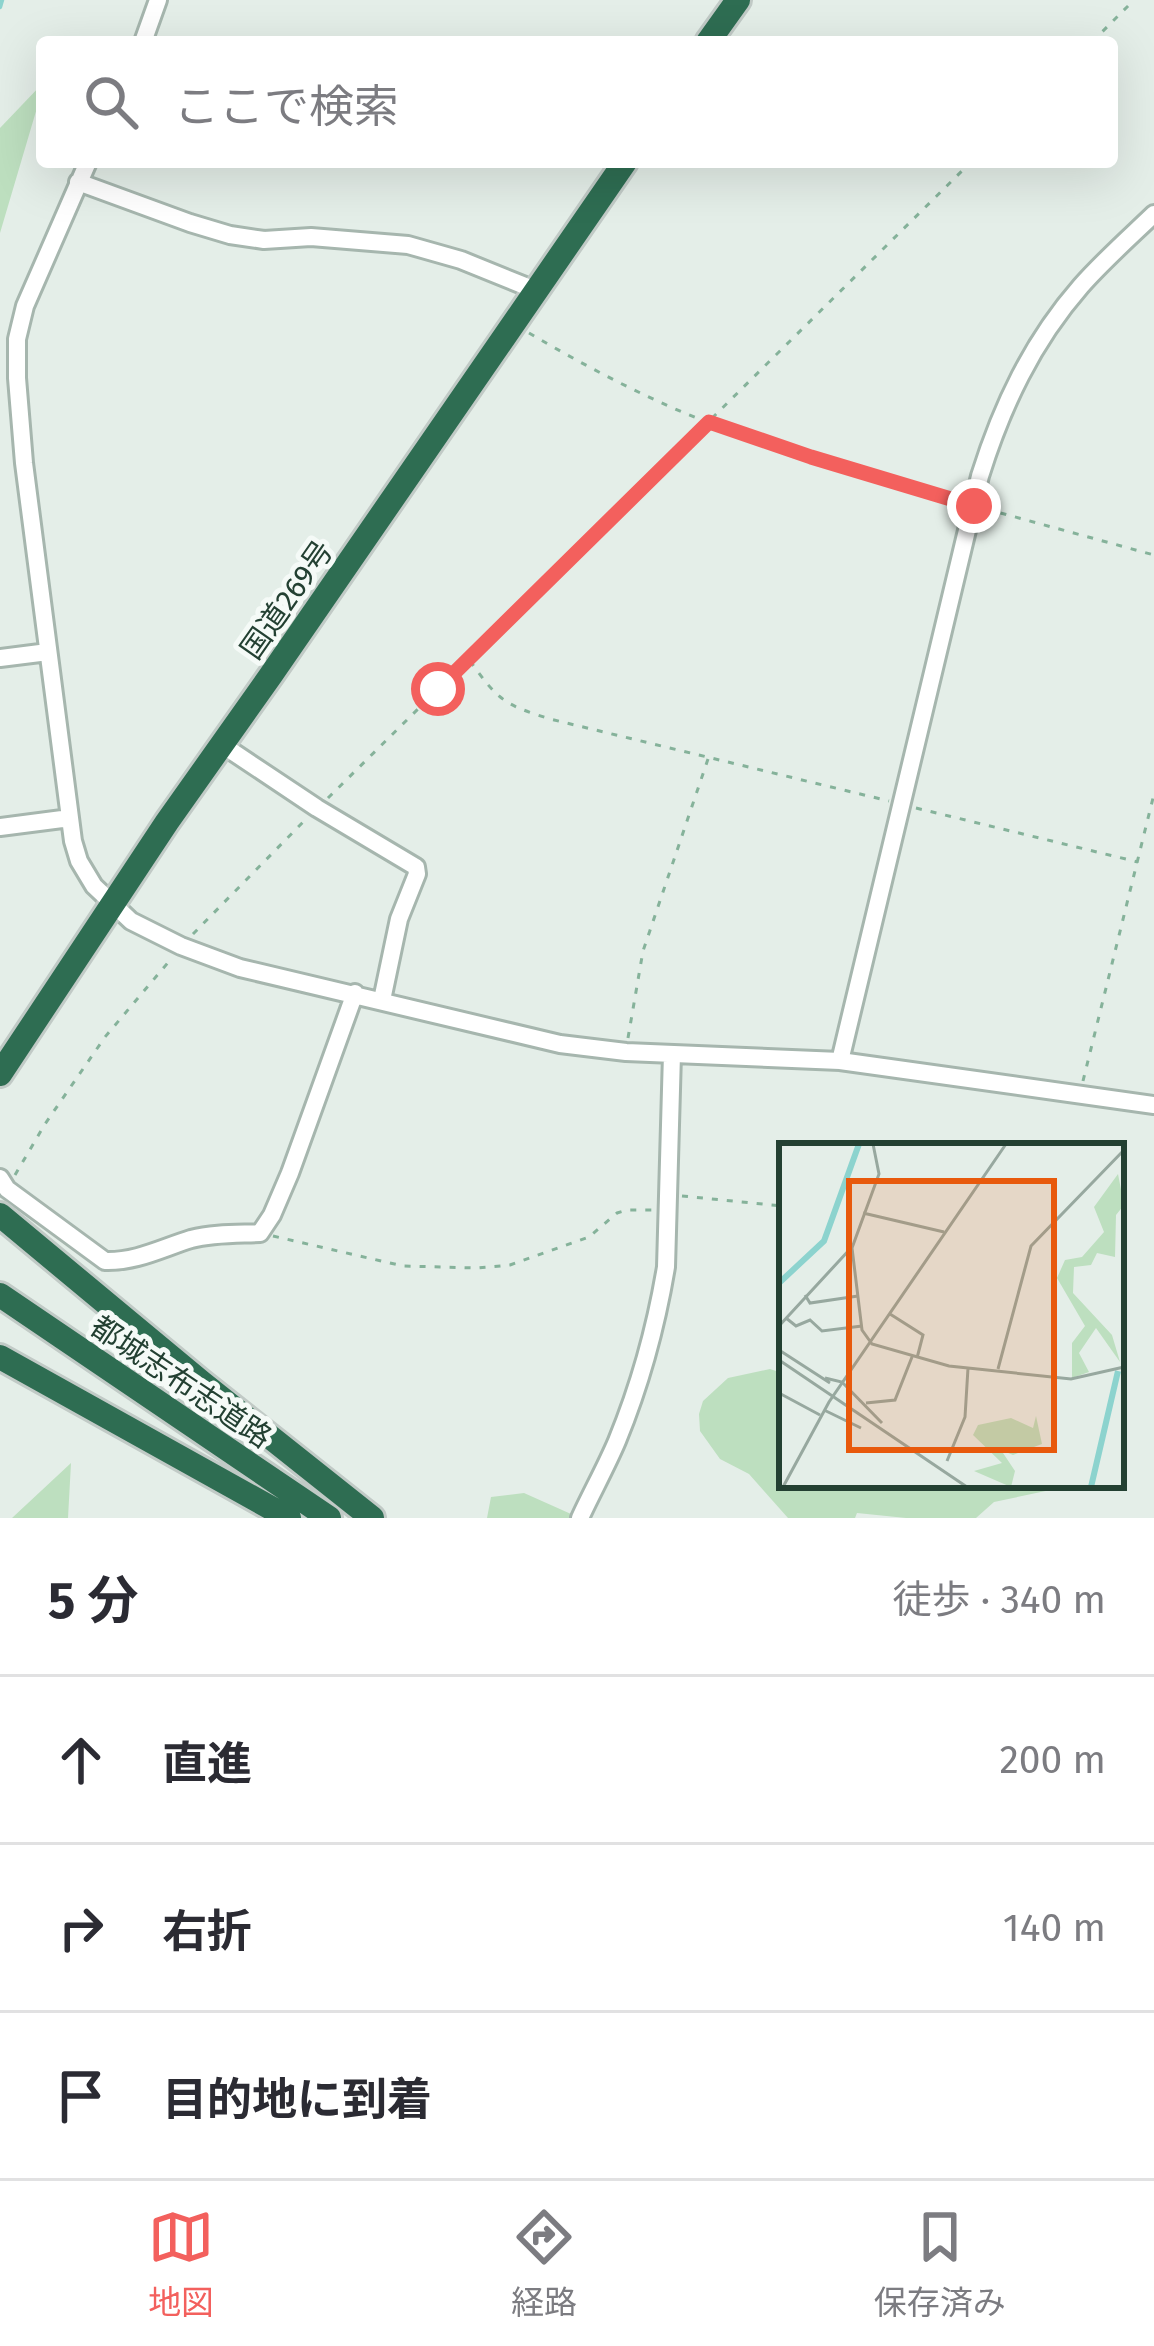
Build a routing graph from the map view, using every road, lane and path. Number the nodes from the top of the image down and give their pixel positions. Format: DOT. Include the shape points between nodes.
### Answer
graph roads {
  1 [pos="158,0"];
  2 [pos="738,0"];
  3 [pos="1134,0"];
  4 [pos="144,36"];
  5 [pos="712,36"];
  6 [pos="1098,36"];
  7 [pos="85,168"];
  8 [pos="621,168"];
  9 [pos="965,168"];
  10 [pos="78,182"];
  11 [pos="1154,214"];
  12 [pos="536,290"];
  13 [pos="512,324"];
  14 [pos="8,378"];
  15 [pos="709,422"];
  16 [pos="974,506"];
  17 [pos="1154,555"];
  18 [pos="49,652"];
  19 [pos="0,658"];
  20 [pos="469,659"];
  21 [pos="220,744"];
  22 [pos="708,757"];
  23 [pos="1154,794"];
  24 [pos="902,805"];
  25 [pos="317,808"];
  26 [pos="70,818"];
  27 [pos="0,827"];
  28 [pos="1138,862"];
  29 [pos="113,905"];
  30 [pos="181,946"];
  31 [pos="355,993"];
  32 [pos="382,1000"];
  33 [pos="626,1052"];
  34 [pos="672,1054"];
  35 [pos="840,1061"];
  36 [pos="0,1074"];
  37 [pos="1080,1095"];
  38 [pos="1154,1105"];
  39 [pos="4,1183"];
  40 [pos="668,1202"];
  41 [pos="779,1206"];
  42 [pos="0,1215"];
  43 [pos="260,1233"];
  44 [pos="0,1294"];
  45 [pos="0,1357"];
  46 [pos="289,1518"];
  47 [pos="328,1518"];
  48 [pos="372,1518"];
  49 [pos="580,1518"];
  1 -- 4 [label="street"];
  2 -- 5 [label="highway"];
  3 -- 6 [label="path"];
  7 -- 10 [label="street"];
  8 -- 12 [label="highway, 国道269号"];
  9 -- 15 [label="path"];
  10 -- 12 [label="street" via="230,235 408,244"];
  10 -- 14 [label="street" via="26,306"];
  11 -- 16 [label="street" via="1080,287 1024,365 992,437"];
  12 -- 13 [label="highway, 国道269号"];
  13 -- 15 [label="path"];
  13 -- 21 [label="highway, 国道269号"];
  14 -- 18 [label="street"];
  15 -- 16 [label="path"];
  15 -- 20 [label="path"];
  16 -- 17 [label="path"];
  16 -- 24 [label="street"];
  18 -- 19 [label="street"];
  18 -- 26 [label="street"];
  20 -- 22 [label="path" via="496,696 518,709"];
  20 -- 25 [label="path"];
  21 -- 25 [label="street"];
  21 -- 29 [label="highway, 国道269号"];
  22 -- 24 [label="path"];
  22 -- 33 [label="path" via="643,951"];
  23 -- 28 [label="path"];
  24 -- 28 [label="path"];
  24 -- 35 [label="street"];
  25 -- 30 [label="path"];
  25 -- 32 [label="street" via="416,867"];
  26 -- 27 [label="street"];
  26 -- 29 [label="street" via="80,861"];
  28 -- 37 [label="path"];
  29 -- 30 [label="street"];
  29 -- 36 [label="highway, 国道269号"];
  30 -- 31 [label="street"];
  30 -- 39 [label="path" via="105,1037"];
  31 -- 32 [label="street"];
  31 -- 43 [label="street"];
  32 -- 33 [label="street"];
  33 -- 34 [label="street"];
  34 -- 35 [label="street"];
  34 -- 40 [label="street"];
  35 -- 37 [label="street"];
  37 -- 38 [label="street"];
  39 -- 43 [label="street" via="105,1261 214,1234"];
  40 -- 41 [label="path"];
  40 -- 43 [label="path" via="617,1213 589,1237 510,1265 478,1268 403,1265"];
  40 -- 49 [label="street" via="654,1331"];
  42 -- 48 [label="highway"];
  44 -- 47 [label="highway, 都城志布志道路"];
  45 -- 46 [label="highway"];
}
